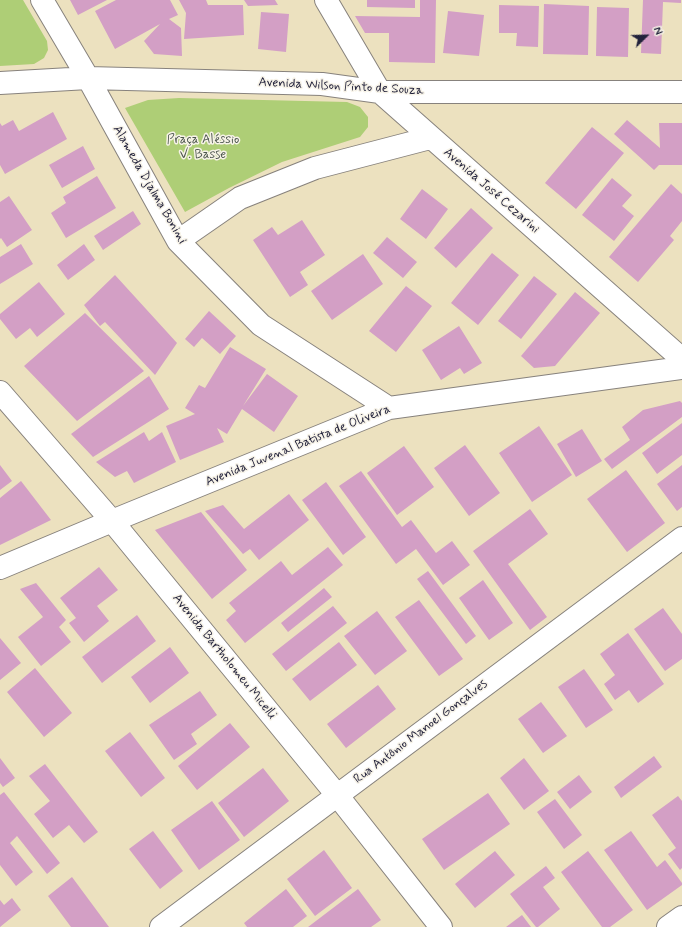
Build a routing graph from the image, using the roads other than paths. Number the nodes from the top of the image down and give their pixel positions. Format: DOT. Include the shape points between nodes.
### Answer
graph roads {
  1 [pos="42,0"];
  2 [pos="326,0"];
  3 [pos="88,78"];
  4 [pos="0,83"];
  5 [pos="380,92"];
  6 [pos="682,92"];
  7 [pos="430,138"];
  8 [pos="178,241"];
  9 [pos="682,359"];
  10 [pos="682,368"];
  11 [pos="0,392"];
  12 [pos="389,408"];
  13 [pos="112,521"];
  14 [pos="682,538"];
  15 [pos="0,568"];
  16 [pos="337,795"];
  17 [pos="682,917"];
  18 [pos="161,927"];
  19 [pos="441,927"];
  20 [pos="668,927"];
  1 -- 3 [label="street, Alameda Djalma Bonini"];
  2 -- 5 [label="street, Avenida José Cezarini"];
  3 -- 4 [label="street, Avenida Wilson Pinto de Souza"];
  3 -- 5 [label="street, Avenida Wilson Pinto de Souza" via="322,84"];
  3 -- 8 [label="street, Alameda Djalma Bonini"];
  5 -- 6 [label="street, Avenida Wilson Pinto de Souza"];
  5 -- 7 [label="street, Avenida José Cezarini"];
  7 -- 8 [label="street" via="315,168 240,198"];
  7 -- 9 [label="street, Avenida José Cezarini"];
  8 -- 12 [label="street, Alameda Djalma Bonini" via="261,325"];
  10 -- 12 [label="street, Avenida Juvenal Batista de Oliveira"];
  11 -- 13 [label="street, Avenida Bartholomeu Micelli"];
  12 -- 13 [label="street, Avenida Juvenal Batista de Oliveira"];
  13 -- 15 [label="street, Avenida Juvenal Batista de Oliveira"];
  13 -- 16 [label="street, Avenida Bartholomeu Micelli"];
  14 -- 16 [label="street, Rua Antônio Manoel Gonçalves"];
  16 -- 18 [label="street, Rua Antônio Manoel Gonçalves"];
  16 -- 19 [label="street, Avenida Bartholomeu Micelli"];
  17 -- 20 [label="street"];
}
